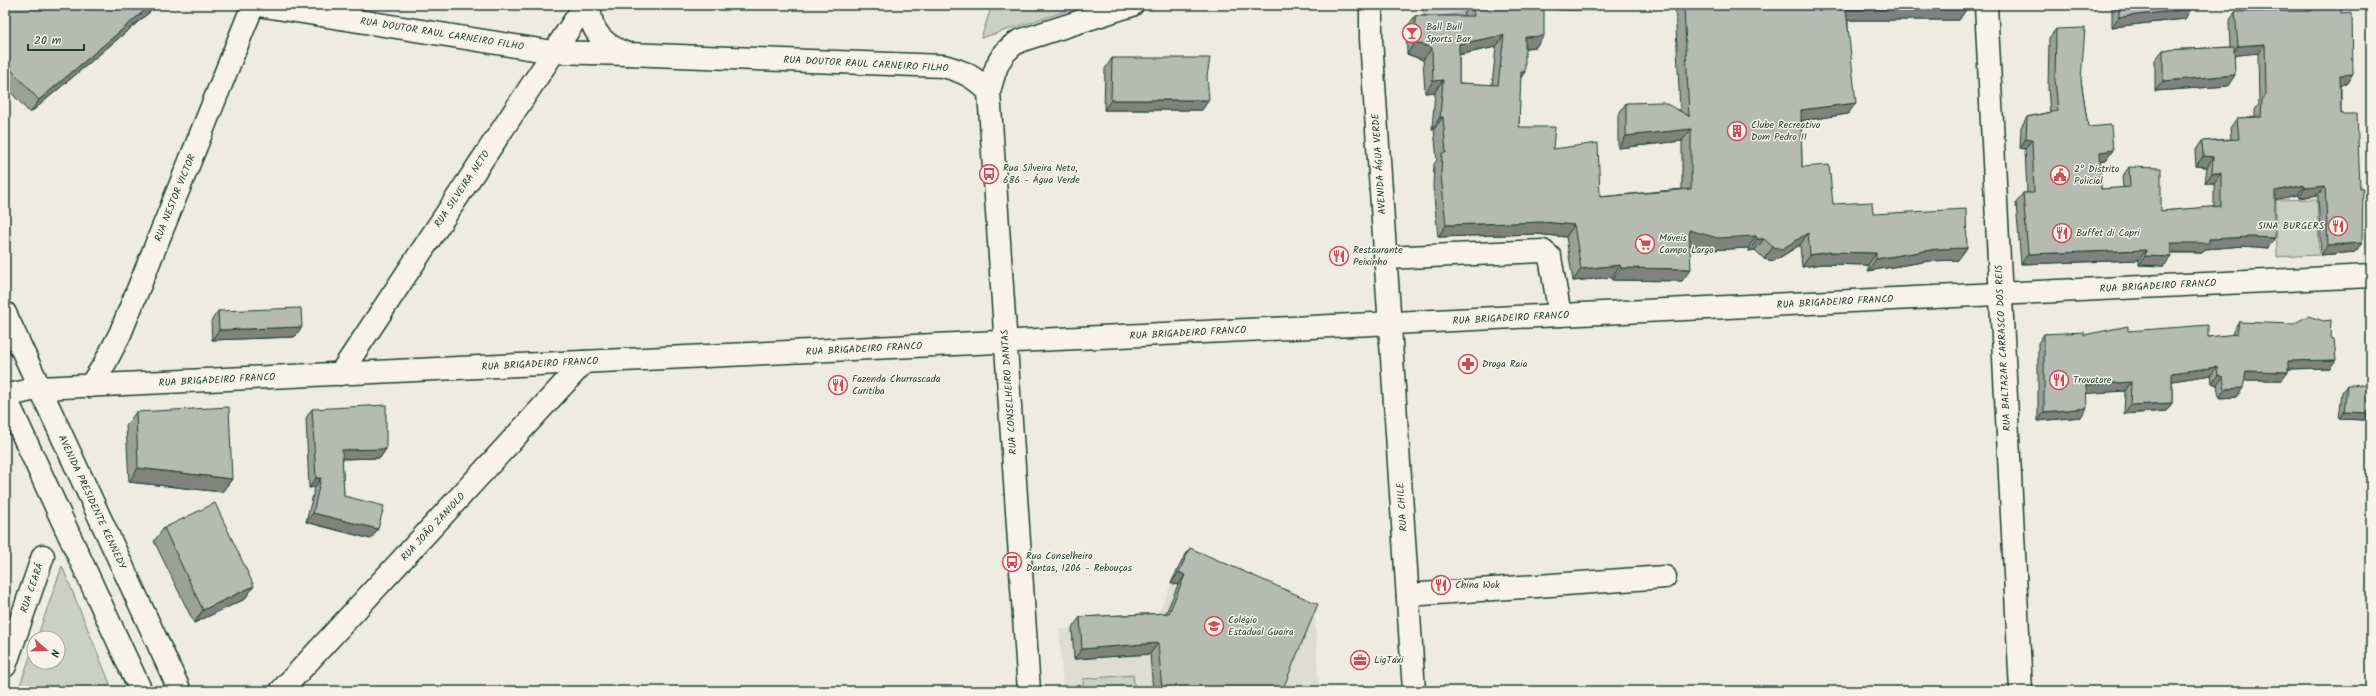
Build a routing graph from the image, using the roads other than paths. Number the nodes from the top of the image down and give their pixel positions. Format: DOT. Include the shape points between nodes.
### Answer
graph roads {
  1 [pos="253,5"];
  2 [pos="258,5"];
  3 [pos="585,5"];
  4 [pos="590,5"];
  5 [pos="1132,5"];
  6 [pos="1371,5"];
  7 [pos="1986,5"];
  8 [pos="553,52"];
  9 [pos="627,54"];
  10 [pos="989,92"];
  11 [pos="1385,258"];
  12 [pos="2371,276"];
  13 [pos="2001,294"];
  14 [pos="5,313"];
  15 [pos="1560,315"];
  16 [pos="1390,323"];
  17 [pos="1005,342"];
  18 [pos="584,362"];
  19 [pos="340,374"];
  20 [pos="90,386"];
  21 [pos="40,388"];
  22 [pos="5,396"];
  23 [pos="43,556"];
  24 [pos="1665,577"];
  25 [pos="1408,595"];
  26 [pos="5,666"];
  27 [pos="141,691"];
  28 [pos="180,691"];
  29 [pos="281,691"];
  30 [pos="1029,691"];
  31 [pos="1414,691"];
  32 [pos="2021,691"];
  1 -- 20 [label="main road, RUA NESTOR VICTOR" via="120,334"];
  2 -- 8 [label="main road, RUA DOUTOR RAUL CARNEIRO FILHO"];
  3 -- 8 [label="main road, RUA SILVEIRA NETO"];
  4 -- 9 [label="main road, RUA DOUTOR RAUL CARNEIRO FILHO" via="593,26 601,39 612,49"];
  5 -- 10 [label="main road" via="1019,41 1008,48 996,67"];
  6 -- 11 [label="main road, AVENIDA ÁGUA VERDE"];
  7 -- 13 [label="main road, RUA BALTAZAR CARRASCO DOS REIS"];
  8 -- 9 [label="main road, RUA DOUTOR RAUL CARNEIRO FILHO"];
  8 -- 19 [label="main road, RUA SILVEIRA NETO"];
  9 -- 10 [label="main road, RUA DOUTOR RAUL CARNEIRO FILHO" via="943,66 961,70 976,78"];
  10 -- 17 [label="main road, RUA CONSELHEIRO DANTAS"];
  11 -- 15 [label="main road" via="1543,251 1550,257"];
  11 -- 16 [label="main road, AVENIDA ÁGUA VERDE"];
  12 -- 13 [label="main road, RUA BRIGADEIRO FRANCO"];
  13 -- 15 [label="main road, RUA BRIGADEIRO FRANCO"];
  13 -- 32 [label="main road, RUA BALTAZAR CARRASCO DOS REIS"];
  14 -- 21 [label="main road, AVENIDA PRESIDENTE KENNEDY"];
  15 -- 16 [label="main road, RUA BRIGADEIRO FRANCO"];
  16 -- 17 [label="main road, RUA BRIGADEIRO FRANCO"];
  16 -- 25 [label="main road, RUA CHILE"];
  17 -- 18 [label="main road, RUA BRIGADEIRO FRANCO"];
  17 -- 30 [label="main road, RUA CONSELHEIRO DANTAS"];
  18 -- 19 [label="main road, RUA BRIGADEIRO FRANCO"];
  18 -- 29 [label="main road, RUA JOÃO ZANIOLO"];
  19 -- 20 [label="main road, RUA BRIGADEIRO FRANCO"];
  20 -- 21 [label="main road, RUA BRIGADEIRO FRANCO"];
  21 -- 22 [label="main road, RUA BRIGADEIRO FRANCO"];
  21 -- 28 [label="main road, AVENIDA PRESIDENTE KENNEDY"];
  22 -- 27 [label="main road"];
  23 -- 26 [label="main road, RUA CEARÁ"];
  24 -- 25 [label="main road"];
  25 -- 31 [label="main road, RUA CHILE"];
}
